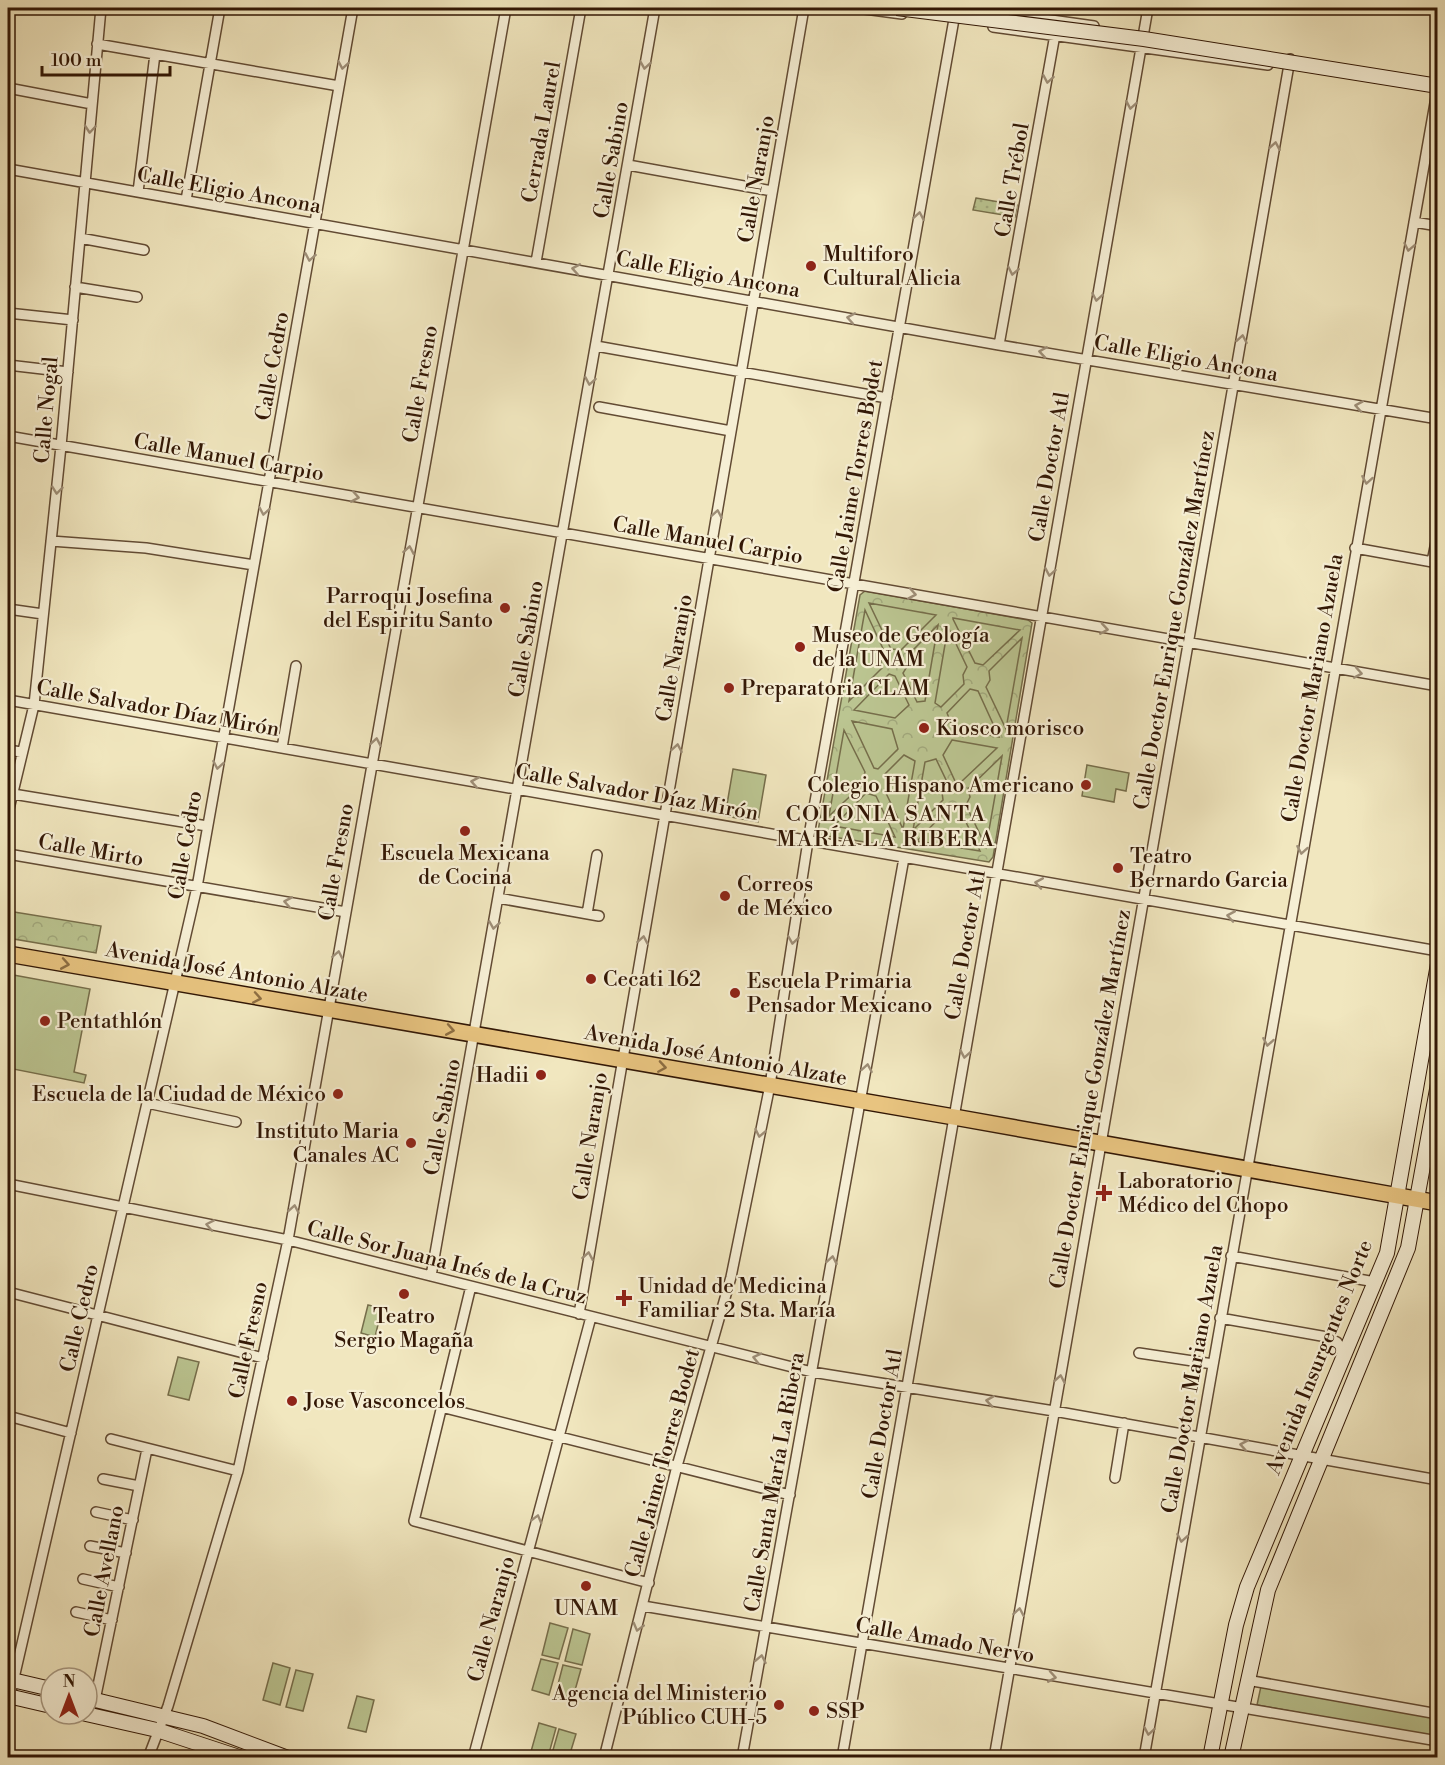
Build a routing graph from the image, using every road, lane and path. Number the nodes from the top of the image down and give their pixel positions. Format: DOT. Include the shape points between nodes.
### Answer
graph roads {
  1 [pos="101,8"];
  2 [pos="220,8"];
  3 [pos="353,8"];
  4 [pos="506,8"];
  5 [pos="581,8"];
  6 [pos="655,8"];
  7 [pos="804,8"];
  8 [pos="857,8"];
  9 [pos="897,8"];
  10 [pos="956,8"];
  11 [pos="965,8"];
  12 [pos="1148,8"];
  13 [pos="954,21"];
  14 [pos="1058,21"];
  15 [pos="1143,33"];
  16 [pos="1055,35"];
  17 [pos="97,44"];
  18 [pos="1141,48"];
  19 [pos="155,54"];
  20 [pos="1291,57"];
  21 [pos="209,64"];
  22 [pos="1288,68"];
  23 [pos="1437,80"];
  24 [pos="339,86"];
  25 [pos="8,88"];
  26 [pos="1437,89"];
  27 [pos="92,104"];
  28 [pos="628,165"];
  29 [pos="8,169"];
  30 [pos="85,182"];
  31 [pos="772,191"];
  32 [pos="138,192"];
  33 [pos="186,200"];
  34 [pos="1414,222"];
  35 [pos="316,223"];
  36 [pos="1437,226"];
  37 [pos="80,238"];
  38 [pos="462,249"];
  39 [pos="144,250"];
  40 [pos="536,262"];
  41 [pos="609,275"];
  42 [pos="75,287"];
  43 [pos="137,297"];
  44 [pos="754,301"];
  45 [pos="8,314"];
  46 [pos="73,320"];
  47 [pos="900,327"];
  48 [pos="999,345"];
  49 [pos="596,346"];
  50 [pos="1086,359"];
  51 [pos="8,365"];
  52 [pos="68,372"];
  53 [pos="741,372"];
  54 [pos="1234,385"];
  55 [pos="887,398"];
  56 [pos="600,407"];
  57 [pos="1379,409"];
  58 [pos="1437,419"];
  59 [pos="731,431"];
  60 [pos="8,436"];
  61 [pos="61,446"];
  62 [pos="270,482"];
  63 [pos="416,507"];
  64 [pos="1437,532"];
  65 [pos="564,533"];
  66 [pos="51,541"];
  67 [pos="1355,548"];
  68 [pos="709,557"];
  69 [pos="1435,562"];
  70 [pos="254,564"];
  71 [pos="855,585"];
  72 [pos="8,609"];
  73 [pos="43,614"];
  74 [pos="1042,619"];
  75 [pos="1188,643"];
  76 [pos="296,666"];
  77 [pos="1335,669"];
  78 [pos="1437,687"];
  79 [pos="8,700"];
  80 [pos="34,705"];
  81 [pos="223,738"];
  82 [pos="282,748"];
  83 [pos="8,750"];
  84 [pos="21,753"];
  85 [pos="372,764"];
  86 [pos="518,789"];
  87 [pos="13,794"];
  88 [pos="8,813"];
  89 [pos="665,815"];
  90 [pos="207,826"];
  91 [pos="808,841"];
  92 [pos="8,854"];
  93 [pos="597,855"];
  94 [pos="904,858"];
  95 [pos="996,876"];
  96 [pos="197,887"];
  97 [pos="498,898"];
  98 [pos="1143,901"];
  99 [pos="346,912"];
  100 [pos="586,914"];
  101 [pos="599,916"];
  102 [pos="1289,926"];
  103 [pos="1437,951"];
  104 [pos="8,954"];
  105 [pos="1437,964"];
  106 [pos="174,983"];
  107 [pos="328,1009"];
  108 [pos="475,1034"];
  109 [pos="621,1060"];
  110 [pos="1437,1084"];
  111 [pos="770,1085"];
  112 [pos="861,1101"];
  113 [pos="147,1103"];
  114 [pos="954,1117"];
  115 [pos="236,1122"];
  116 [pos="1101,1144"];
  117 [pos="1246,1170"];
  118 [pos="8,1184"];
  119 [pos="1398,1197"];
  120 [pos="1418,1200"];
  121 [pos="1437,1203"];
  122 [pos="123,1208"];
  123 [pos="288,1240"];
  124 [pos="1231,1256"];
  125 [pos="430,1276"];
  126 [pos="1376,1282"];
  127 [pos="471,1286"];
  128 [pos="8,1292"];
  129 [pos="579,1314"];
  130 [pos="98,1316"];
  131 [pos="591,1317"];
  132 [pos="1220,1318"];
  133 [pos="711,1348"];
  134 [pos="1139,1353"];
  135 [pos="1345,1354"];
  136 [pos="263,1358"];
  137 [pos="1212,1364"];
  138 [pos="813,1372"];
  139 [pos="907,1388"];
  140 [pos="441,1407"];
  141 [pos="1054,1411"];
  142 [pos="8,1416"];
  143 [pos="1124,1423"];
  144 [pos="71,1433"];
  145 [pos="560,1437"];
  146 [pos="1200,1437"];
  147 [pos="111,1439"];
  148 [pos="147,1449"];
  149 [pos="1302,1455"];
  150 [pos="1322,1458"];
  151 [pos="677,1466"];
  152 [pos="238,1471"];
  153 [pos="1115,1478"];
  154 [pos="102,1479"];
  155 [pos="1437,1480"];
  156 [pos="139,1486"];
  157 [pos="790,1495"];
  158 [pos="96,1512"];
  159 [pos="133,1520"];
  160 [pos="90,1546"];
  161 [pos="126,1553"];
  162 [pos="528,1553"];
  163 [pos="83,1579"];
  164 [pos="649,1583"];
  165 [pos="119,1587"];
  166 [pos="643,1606"];
  167 [pos="76,1612"];
  168 [pos="112,1620"];
  169 [pos="767,1628"];
  170 [pos="861,1644"];
  171 [pos="99,1669"];
  172 [pos="1008,1670"];
  173 [pos="11,1680"];
  174 [pos="1247,1680"];
  175 [pos="39,1686"];
  176 [pos="1155,1695"];
  177 [pos="8,1699"];
  178 [pos="99,1701"];
  179 [pos="39,1704"];
  180 [pos="1220,1706"];
  181 [pos="1241,1709"];
  182 [pos="1437,1714"];
  183 [pos="165,1715"];
  184 [pos="99,1717"];
  185 [pos="157,1730"];
  186 [pos="1437,1741"];
  187 [pos="148,1758"];
  188 [pos="242,1758"];
  189 [pos="288,1758"];
  190 [pos="472,1758"];
  191 [pos="604,1758"];
  192 [pos="742,1758"];
  193 [pos="842,1758"];
  194 [pos="994,1758"];
  195 [pos="1144,1758"];
  196 [pos="1210,1758"];
  197 [pos="1231,1758"];
  1 -- 17 [label="street, Calle Nogal"];
  2 -- 21 [label="street"];
  3 -- 24 [label="street, Calle Cedro, one-way"];
  4 -- 38 [label="street, Calle Fresno"];
  5 -- 40 [label="street, Cerrada Laurel"];
  6 -- 28 [label="street, Calle Sabino, one-way"];
  7 -- 31 [label="street, Calle Naranjo"];
  8 -- 13 [label="street"];
  9 -- 26 [label="main road, bridge" via="1144,39"];
  10 -- 13 [label="street, Calle Jaime Torres Bodet"];
  11 -- 14 [label="street"];
  12 -- 15 [label="street, Calle Doctor Atl"];
  13 -- 16 [label="street"];
  47 -- 13 [label="street, Calle Jaime Torres Bodet, one-way"];
  14 -- 15 [label="street"];
  14 -- 16 [label="street, Calle Trébol"];
  15 -- 18 [label="street, Calle Doctor Atl"];
  15 -- 20 [label="street"];
  16 -- 18 [label="street"];
  16 -- 48 [label="street, Calle Trébol, one-way"];
  17 -- 19 [label="street"];
  17 -- 27 [label="street, Calle Nogal"];
  18 -- 22 [label="street"];
  18 -- 50 [label="street, Calle Doctor Atl, one-way"];
  19 -- 21 [label="street"];
  19 -- 32 [label="street"];
  20 -- 22 [label="street, Calle Doctor Enrique González Martínez"];
  20 -- 23 [label="street"];
  21 -- 24 [label="street"];
  21 -- 33 [label="street"];
  22 -- 26 [label="street"];
  54 -- 22 [label="street, Calle Doctor Enrique González Martínez, one-way"];
  24 -- 35 [label="street, Calle Cedro"];
  25 -- 27 [label="street"];
  26 -- 34 [label="street, Calle Doctor Mariano Azuela"];
  27 -- 30 [label="street, Calle Nogal, one-way"];
  28 -- 31 [label="street"];
  28 -- 41 [label="street, Calle Sabino"];
  29 -- 30 [label="street, Calle Eligio Ancona"];
  30 -- 32 [label="street, Calle Eligio Ancona"];
  30 -- 37 [label="street, Calle Nogal"];
  31 -- 44 [label="street, Calle Naranjo"];
  32 -- 33 [label="street, Calle Eligio Ancona"];
  33 -- 35 [label="street, Calle Eligio Ancona"];
  34 -- 36 [label="street"];
  34 -- 57 [label="street, Calle Doctor Mariano Azuela, one-way"];
  35 -- 38 [label="street, Calle Eligio Ancona"];
  35 -- 62 [label="street, Calle Cedro, one-way"];
  37 -- 39 [label="street"];
  37 -- 42 [label="street, Calle Nogal"];
  38 -- 40 [label="street, Calle Eligio Ancona"];
  38 -- 63 [label="street, Calle Fresno"];
  41 -- 40 [label="street, Calle Eligio Ancona, one-way"];
  41 -- 44 [label="street, Calle Eligio Ancona"];
  41 -- 49 [label="street, Calle Sabino"];
  42 -- 43 [label="street"];
  42 -- 46 [label="street, Calle Nogal"];
  47 -- 44 [label="street, Calle Eligio Ancona, one-way"];
  44 -- 53 [label="street, Calle Naranjo"];
  45 -- 46 [label="street"];
  46 -- 52 [label="street, Calle Nogal"];
  47 -- 48 [label="street, Calle Eligio Ancona"];
  47 -- 55 [label="street, Calle Jaime Torres Bodet"];
  50 -- 48 [label="street, Calle Eligio Ancona, one-way"];
  49 -- 53 [label="street"];
  49 -- 65 [label="street, Calle Sabino, one-way"];
  50 -- 54 [label="street, Calle Eligio Ancona"];
  50 -- 74 [label="street, Calle Doctor Atl, one-way"];
  51 -- 52 [label="street"];
  52 -- 61 [label="street, Calle Nogal"];
  53 -- 55 [label="street"];
  53 -- 59 [label="street, Calle Naranjo"];
  57 -- 54 [label="street, Calle Eligio Ancona, one-way"];
  54 -- 75 [label="street, Calle Doctor Enrique González Martínez"];
  55 -- 71 [label="street, Calle Jaime Torres Bodet"];
  56 -- 59 [label="street"];
  57 -- 58 [label="street, Calle Eligio Ancona"];
  57 -- 67 [label="street, Calle Doctor Mariano Azuela, one-way"];
  68 -- 59 [label="street, Calle Naranjo, one-way"];
  60 -- 61 [label="street, Calle Manuel Carpio"];
  61 -- 62 [label="street, Calle Manuel Carpio"];
  61 -- 66 [label="street, Calle Nogal, one-way"];
  62 -- 63 [label="street, Calle Manuel Carpio, one-way"];
  62 -- 70 [label="street, Calle Cedro, one-way"];
  63 -- 65 [label="street, Calle Manuel Carpio"];
  85 -- 63 [label="street, Calle Fresno, one-way"];
  64 -- 69 [label="street"];
  65 -- 68 [label="street, Calle Manuel Carpio"];
  65 -- 86 [label="street, Calle Sabino"];
  66 -- 70 [label="street" via="146,548"];
  66 -- 73 [label="street, Calle Nogal"];
  67 -- 69 [label="street"];
  67 -- 77 [label="street, Calle Doctor Mariano Azuela"];
  68 -- 71 [label="street, Calle Manuel Carpio"];
  89 -- 68 [label="street, Calle Naranjo, one-way"];
  70 -- 81 [label="street, Calle Cedro"];
  71 -- 74 [label="street, Calle Manuel Carpio, one-way"];
  71 -- 91 [label="street, Calle Jaime Torres Bodet"];
  72 -- 73 [label="street"];
  73 -- 80 [label="street, Calle Nogal"];
  74 -- 75 [label="street, Calle Manuel Carpio, one-way"];
  74 -- 95 [label="street, Calle Doctor Atl"];
  75 -- 77 [label="street, Calle Manuel Carpio"];
  75 -- 98 [label="street, Calle Doctor Enrique González Martínez"];
  76 -- 82 [label="street"];
  77 -- 78 [label="street, Calle Manuel Carpio, one-way"];
  77 -- 102 [label="street, Calle Doctor Mariano Azuela, one-way"];
  79 -- 80 [label="street, Calle Salvador Díaz Mirón"];
  80 -- 81 [label="street, Calle Salvador Díaz Mirón"];
  80 -- 84 [label="street, Calle Nogal"];
  81 -- 82 [label="street, Calle Salvador Díaz Mirón"];
  81 -- 90 [label="street, Calle Cedro, one-way"];
  82 -- 85 [label="street, Calle Salvador Díaz Mirón"];
  83 -- 84 [label="street"];
  84 -- 87 [label="street, Calle Nogal"];
  86 -- 85 [label="street, Calle Salvador Díaz Mirón, one-way"];
  85 -- 99 [label="street, Calle Fresno"];
  86 -- 89 [label="street, Calle Salvador Díaz Mirón"];
  86 -- 97 [label="street, Calle Sabino"];
  87 -- 88 [label="street, Calle Nogal"];
  87 -- 90 [label="street"];
  89 -- 91 [label="street, Calle Salvador Díaz Mirón"];
  109 -- 89 [label="street, Calle Naranjo, one-way"];
  90 -- 96 [label="street, Calle Cedro"];
  91 -- 94 [label="street, Calle Salvador Díaz Mirón"];
  91 -- 111 [label="street, Calle Jaime Torres Bodet, one-way"];
  92 -- 96 [label="street, Calle Mirto"];
  93 -- 100 [label="street"];
  94 -- 95 [label="street, Calle Salvador Díaz Mirón"];
  112 -- 94 [label="street, Calle Santa María La Ribera, one-way"];
  98 -- 95 [label="street, Calle Salvador Díaz Mirón, one-way"];
  95 -- 114 [label="street, Calle Doctor Atl, one-way"];
  99 -- 96 [label="street, Calle Mirto, one-way"];
  96 -- 106 [label="street, Calle Cedro"];
  97 -- 100 [label="street"];
  97 -- 108 [label="street, Calle Sabino, one-way"];
  102 -- 98 [label="street, Calle Salvador Díaz Mirón, one-way"];
  98 -- 116 [label="street, Calle Doctor Enrique González Martínez"];
  107 -- 99 [label="street, Calle Fresno, one-way"];
  100 -- 101 [label="street"];
  102 -- 103 [label="street, Calle Salvador Díaz Mirón"];
  102 -- 117 [label="street, Calle Doctor Mariano Azuela, one-way"];
  104 -- 106 [label="main road, Avenida José Antonio Alzate, one-way"];
  105 -- 119 [label="main road, Avenida Insurgentes Norte"];
  106 -- 107 [label="main road, Avenida José Antonio Alzate, one-way"];
  106 -- 113 [label="street, Calle Cedro"];
  107 -- 108 [label="main road, Avenida José Antonio Alzate, one-way"];
  123 -- 107 [label="street, Calle Fresno, one-way"];
  108 -- 109 [label="main road, Avenida José Antonio Alzate"];
  108 -- 125 [label="street, Calle Sabino"];
  109 -- 111 [label="main road, Avenida José Antonio Alzate, one-way"];
  129 -- 109 [label="street, Calle Naranjo, one-way"];
  110 -- 120 [label="main road, Avenida Insurgentes Norte"];
  111 -- 112 [label="main road, Avenida José Antonio Alzate"];
  111 -- 133 [label="street, Calle Jaime Torres Bodet, one-way" via="731,1277"];
  112 -- 114 [label="main road, Avenida José Antonio Alzate"];
  138 -- 112 [label="street, Calle Santa María La Ribera, one-way"];
  113 -- 115 [label="street"];
  113 -- 122 [label="street, Calle Cedro"];
  114 -- 116 [label="main road, Avenida José Antonio Alzate"];
  114 -- 139 [label="street, Calle Doctor Atl"];
  116 -- 117 [label="main road, Avenida José Antonio Alzate"];
  141 -- 116 [label="street, Calle Doctor Enrique González Martínez, one-way"];
  117 -- 119 [label="main road, Avenida José Antonio Alzate"];
  117 -- 124 [label="street, Calle Doctor Mariano Azuela"];
  118 -- 122 [label="street, Calle Sor Juana Inés de la Cruz"];
  119 -- 120 [label="main road, Avenida José Antonio Alzate"];
  119 -- 126 [label="main road, Avenida Insurgentes Norte" via="1389,1246"];
  120 -- 121 [label="main road, Avenida José Antonio Alzate"];
  120 -- 150 [label="main road, Avenida Insurgentes Norte" via="1400,1270"];
  123 -- 122 [label="street, Calle Sor Juana Inés de la Cruz, one-way"];
  122 -- 130 [label="street, Calle Cedro"];
  123 -- 125 [label="street, Calle Sor Juana Inés de la Cruz"];
  123 -- 136 [label="street, Calle Fresno"];
  124 -- 126 [label="street"];
  124 -- 132 [label="street, Calle Doctor Mariano Azuela"];
  125 -- 127 [label="street, Calle Sor Juana Inés de la Cruz"];
  126 -- 135 [label="main road, Avenida Insurgentes Norte"];
  127 -- 129 [label="street, Calle Sor Juana Inés de la Cruz"];
  127 -- 140 [label="street"];
  128 -- 130 [label="street"];
  129 -- 131 [label="street, Calle Sor Juana Inés de la Cruz"];
  130 -- 136 [label="street"];
  130 -- 144 [label="street, Calle Cedro"];
  131 -- 133 [label="street, Calle Sor Juana Inés de la Cruz"];
  131 -- 145 [label="street, Calle Naranjo"];
  132 -- 135 [label="street" via="1327,1337"];
  132 -- 137 [label="street, Calle Doctor Mariano Azuela"];
  138 -- 133 [label="street, Calle Sor Juana Inés de la Cruz, one-way"];
  133 -- 151 [label="street, Calle Jaime Torres Bodet"];
  134 -- 137 [label="street"];
  135 -- 149 [label="main road, Avenida Insurgentes Norte"];
  136 -- 152 [label="street, Calle Fresno"];
  137 -- 146 [label="street, Calle Doctor Mariano Azuela"];
  138 -- 139 [label="street, Calle Sor Juana Inés de la Cruz"];
  138 -- 157 [label="street, Calle Santa María La Ribera"];
  141 -- 139 [label="street, Calle Sor Juana Inés de la Cruz, one-way"];
  139 -- 170 [label="street, Calle Doctor Atl"];
  140 -- 145 [label="street"];
  140 -- 162 [label="street" via="414,1521"];
  141 -- 143 [label="street, Calle Sor Juana Inés de la Cruz"];
  172 -- 141 [label="street, Calle Doctor Enrique González Martínez, one-way"];
  142 -- 144 [label="street"];
  143 -- 146 [label="street, Calle Sor Juana Inés de la Cruz"];
  143 -- 153 [label="street"];
  144 -- 173 [label="street, Calle Cedro"];
  145 -- 151 [label="street"];
  162 -- 145 [label="street, Calle Naranjo, one-way"];
  149 -- 146 [label="street, Calle Sor Juana Inés de la Cruz, one-way"];
  146 -- 176 [label="street, Calle Doctor Mariano Azuela, one-way"];
  147 -- 148 [label="street"];
  148 -- 152 [label="street"];
  148 -- 156 [label="street, Calle Avellano"];
  149 -- 150 [label="street, Calle Sor Juana Inés de la Cruz"];
  149 -- 180 [label="main road, Avenida Insurgentes Norte" via="1242,1600"];
  150 -- 155 [label="street, Calle Sor Juana Inés de la Cruz"];
  150 -- 174 [label="main road, Avenida Insurgentes Norte" via="1268,1590"];
  151 -- 157 [label="street"];
  151 -- 164 [label="street, Calle Jaime Torres Bodet"];
  152 -- 183 [label="street, Calle Fresno"];
  154 -- 156 [label="street"];
  156 -- 159 [label="street, Calle Avellano"];
  157 -- 169 [label="street, Calle Santa María La Ribera"];
  158 -- 159 [label="street"];
  159 -- 161 [label="street, Calle Avellano"];
  160 -- 161 [label="street"];
  161 -- 165 [label="street, Calle Avellano"];
  162 -- 164 [label="street"];
  162 -- 190 [label="street, Calle Naranjo"];
  163 -- 165 [label="street"];
  164 -- 166 [label="street, Calle Jaime Torres Bodet"];
  165 -- 168 [label="street, Calle Avellano"];
  166 -- 169 [label="street, Calle Amado Nervo"];
  166 -- 191 [label="street, Calle Jaime Torres Bodet, one-way"];
  167 -- 168 [label="street"];
  168 -- 171 [label="street, Calle Avellano"];
  169 -- 170 [label="street, Calle Amado Nervo"];
  192 -- 169 [label="street, Calle Santa María La Ribera, one-way"];
  170 -- 172 [label="street, Calle Amado Nervo"];
  170 -- 193 [label="street, Calle Doctor Atl"];
  172 -- 176 [label="street, Calle Amado Nervo, one-way"];
  172 -- 194 [label="street, Calle Doctor Enrique González Martínez"];
  173 -- 175 [label="main road"];
  173 -- 177 [label="street, Calle Cedro"];
  174 -- 181 [label="main road, Avenida Insurgentes Norte"];
  174 -- 182 [label="street"];
  176 -- 180 [label="street, Calle Amado Nervo"];
  176 -- 195 [label="street, Calle Doctor Mariano Azuela, one-way"];
  177 -- 179 [label="main road"];
  178 -- 183 [label="main road"];
  180 -- 181 [label="street, Calle Amado Nervo"];
  180 -- 196 [label="main road, Avenida Insurgentes Norte"];
  181 -- 186 [label="street, Calle Amado Nervo"];
  181 -- 197 [label="main road, Avenida Insurgentes Norte"];
  183 -- 185 [label="street, Calle Fresno"];
  183 -- 189 [label="main road"];
  184 -- 185 [label="main road"];
  185 -- 187 [label="street, Calle Fresno"];
  185 -- 188 [label="main road"];
}
